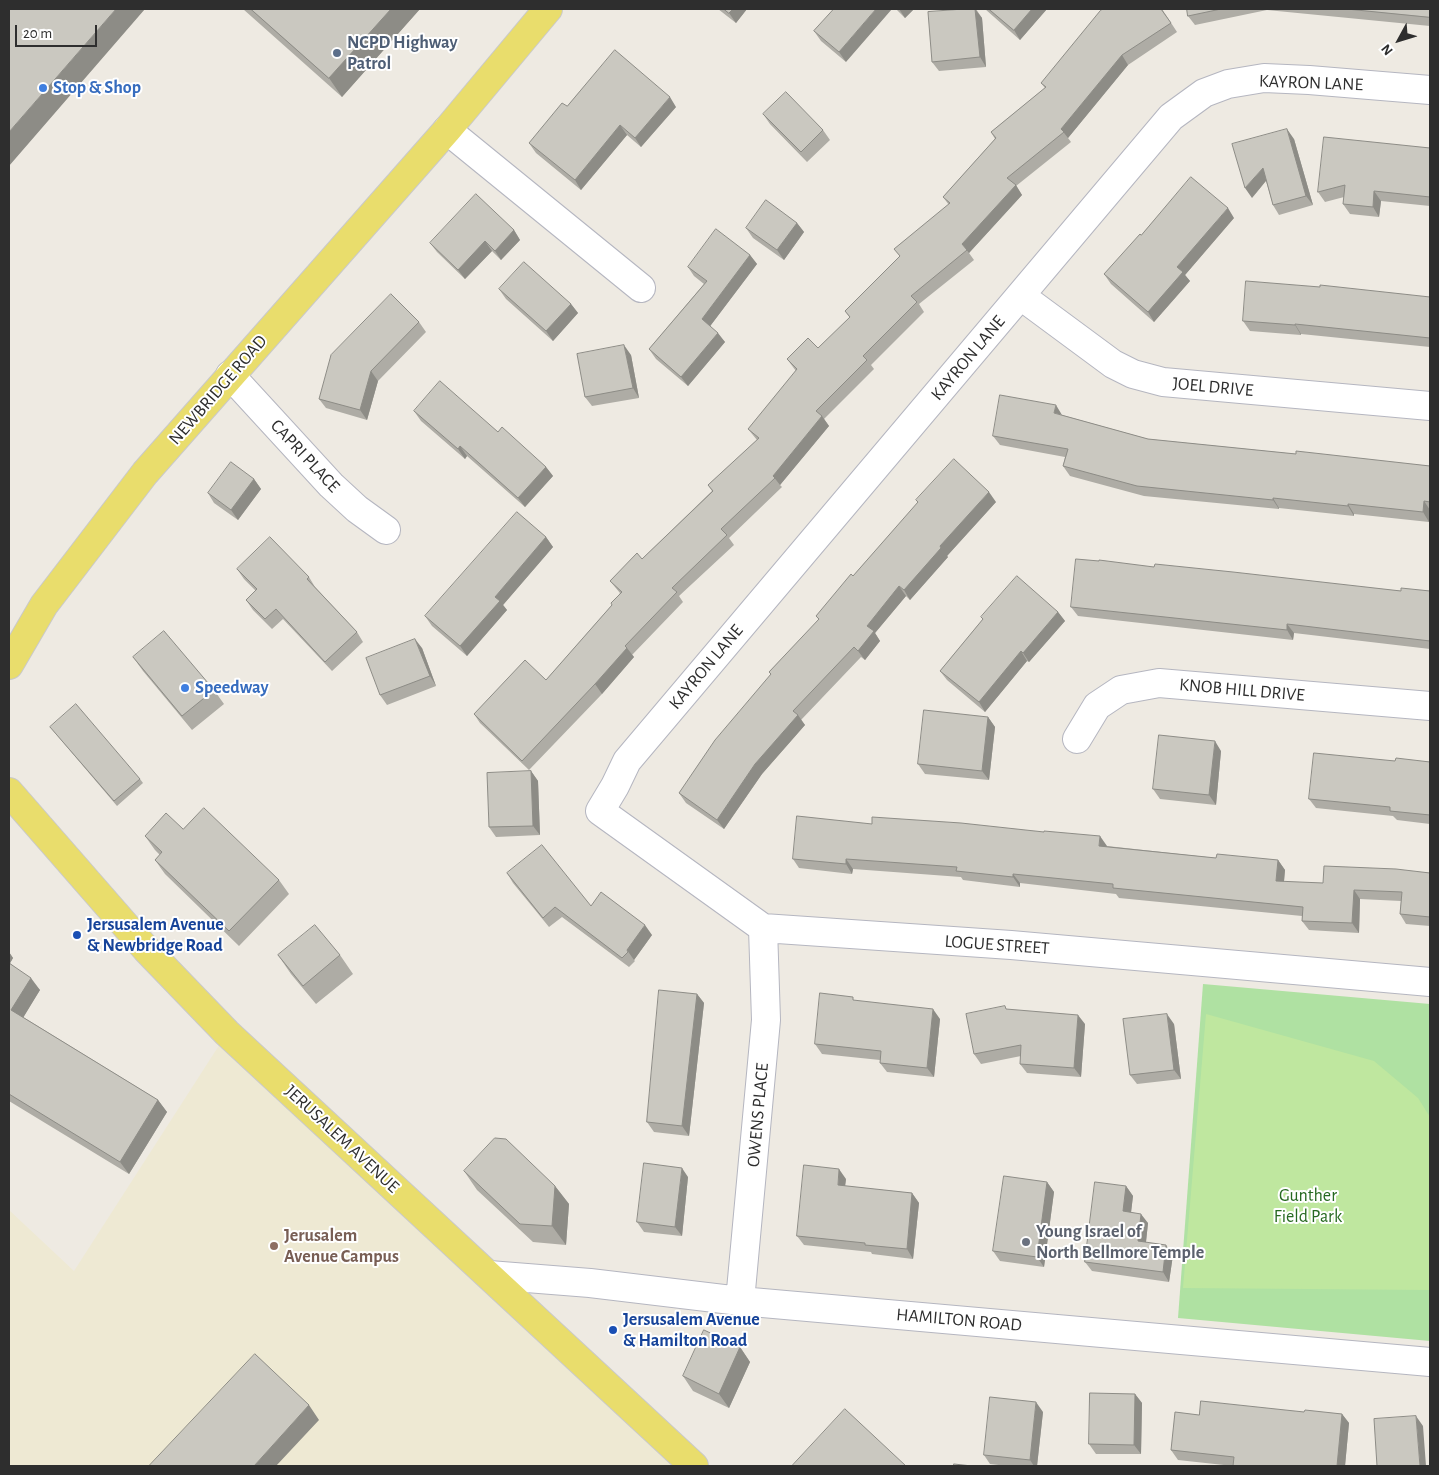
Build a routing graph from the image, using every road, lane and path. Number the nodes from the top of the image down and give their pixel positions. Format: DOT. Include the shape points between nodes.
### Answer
graph roads {
  1 [pos="548,9"];
  2 [pos="1430,90"];
  3 [pos="447,130"];
  4 [pos="641,288"];
  5 [pos="1021,296"];
  6 [pos="230,375"];
  7 [pos="1430,406"];
  8 [pos="386,530"];
  9 [pos="9,665"];
  10 [pos="1430,706"];
  11 [pos="1077,739"];
  12 [pos="9,792"];
  13 [pos="763,928"];
  14 [pos="1430,982"];
  15 [pos="489,1275"];
  16 [pos="740,1301"];
  17 [pos="1430,1362"];
  18 [pos="694,1466"];
  1 -- 3 [label="main road, NEWBRIDGE ROAD"];
  2 -- 5 [label="street, KAYRON LANE" via="1264,78 1228,84 1204,93 1171,116"];
  3 -- 4 [label="street"];
  3 -- 6 [label="main road, NEWBRIDGE ROAD"];
  5 -- 7 [label="street, JOEL DRIVE" via="1113,364 1133,374 1163,382"];
  5 -- 13 [label="street, KAYRON LANE" via="627,761 600,811"];
  6 -- 8 [label="street, CAPRI PLACE" via="331,486"];
  6 -- 9 [label="main road, NEWBRIDGE ROAD" via="145,473 44,605"];
  10 -- 11 [label="street, KNOB HILL DRIVE" via="1160,683 1121,690 1097,706"];
  12 -- 15 [label="main road, JERUSALEM AVENUE" via="146,949 227,1032"];
  13 -- 14 [label="street, LOGUE STREET" via="1012,945"];
  13 -- 16 [label="street, OWENS PLACE" via="766,1020"];
  15 -- 16 [label="street, HAMILTON ROAD"];
  15 -- 18 [label="main road, JERUSALEM AVENUE"];
  16 -- 17 [label="street, HAMILTON ROAD"];
}
